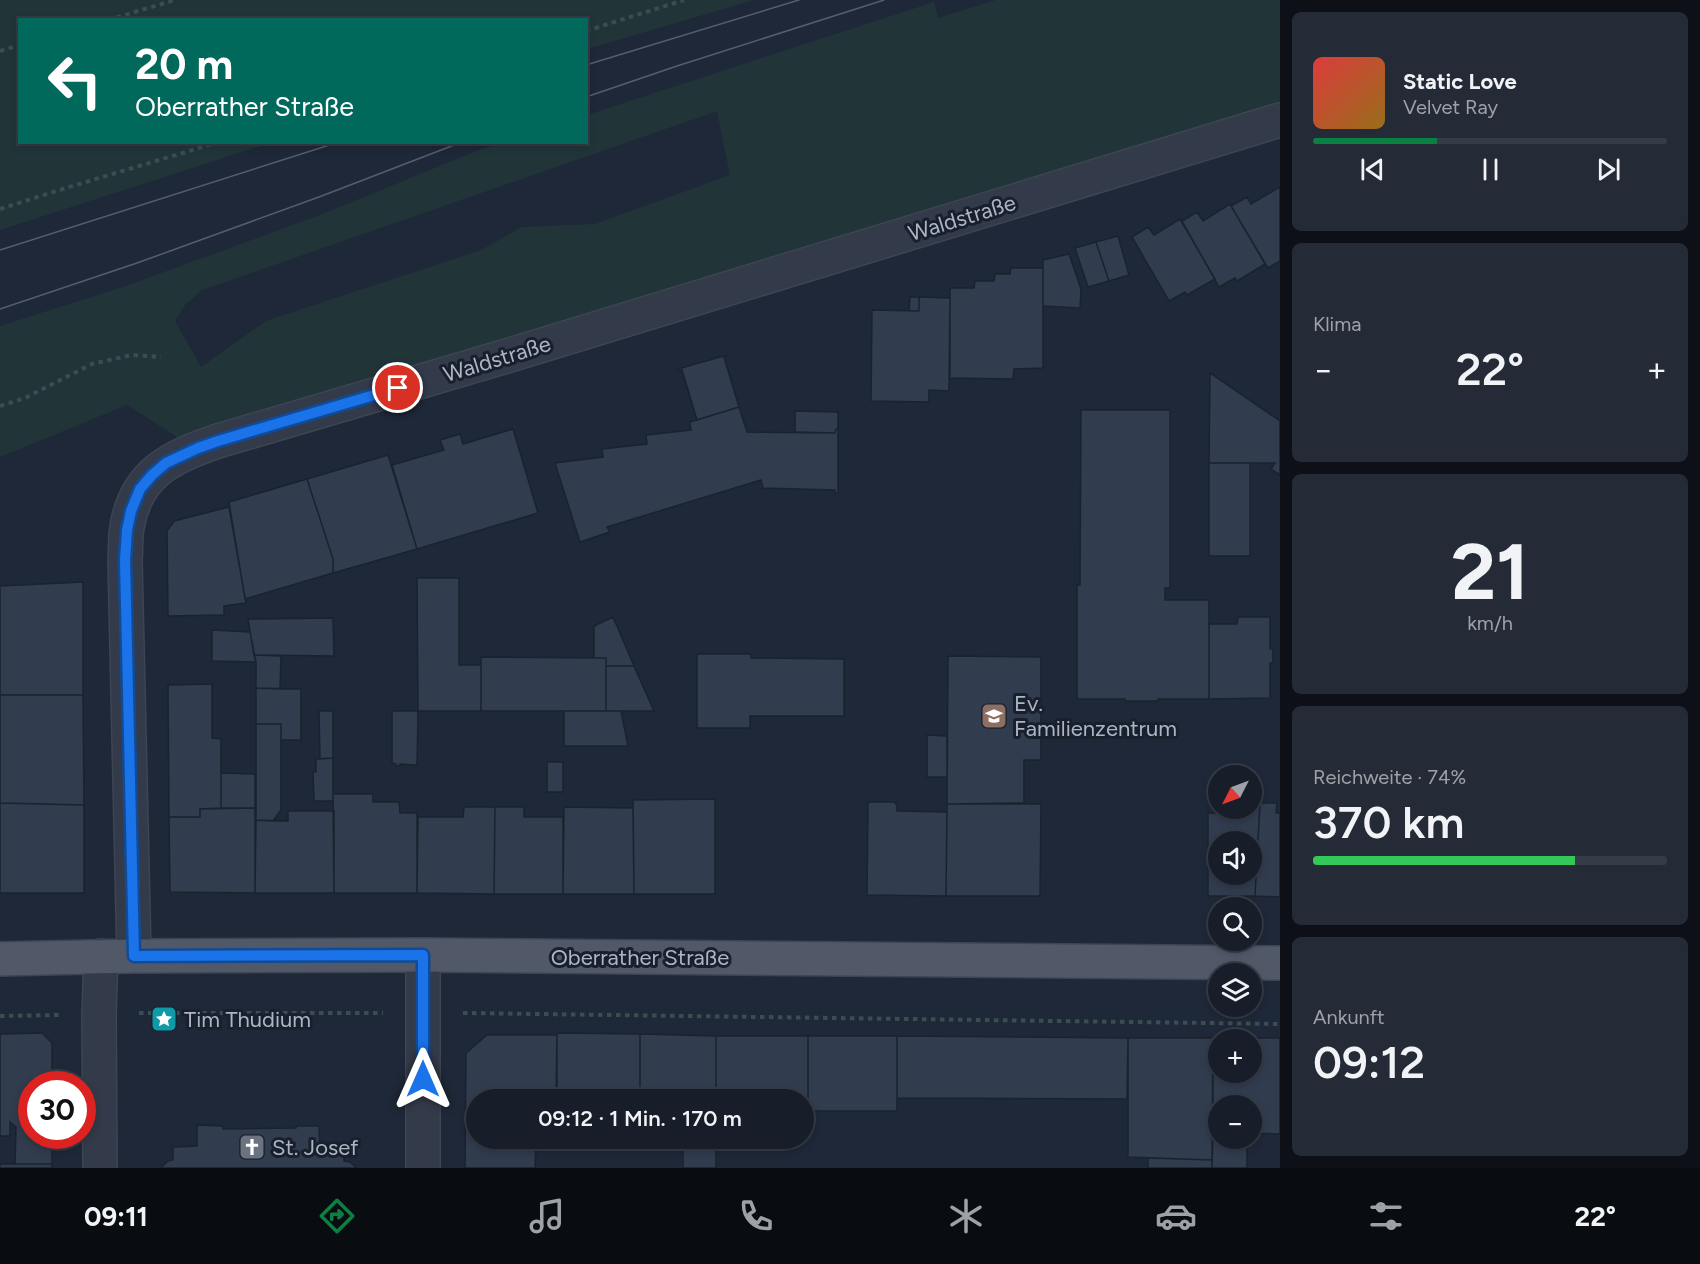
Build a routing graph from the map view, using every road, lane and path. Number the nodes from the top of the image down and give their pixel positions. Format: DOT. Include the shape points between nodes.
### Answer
graph roads {
  1 [pos="175,0"];
  2 [pos="684,0"];
  3 [pos="115,18"];
  4 [pos="588,30"];
  5 [pos="18,46"];
  6 [pos="0,51"];
  7 [pos="1280,120"];
  8 [pos="212,144"];
  9 [pos="0,209"];
  10 [pos="162,357"];
  11 [pos="0,406"];
  12 [pos="423,955"];
  13 [pos="101,956"];
  14 [pos="134,956"];
  15 [pos="0,959"];
  16 [pos="1280,963"];
  17 [pos="423,1013"];
  18 [pos="99,1014"];
  19 [pos="0,1016"];
  20 [pos="1280,1024"];
  21 [pos="100,1168"];
  22 [pos="423,1168"];
  1 -- 3 [label="path"];
  2 -- 4 [label="path"];
  5 -- 6 [label="path"];
  7 -- 14 [label="street, Waldstraße" via="218,441 166,463 140,489 131,511 125,560"];
  8 -- 9 [label="path"];
  10 -- 11 [label="path" via="132,355 92,363 25,398"];
  12 -- 14 [label="main road, Oberrather Straße"];
  12 -- 16 [label="main road, Oberrather Straße"];
  12 -- 17 [label="street"];
  13 -- 14 [label="main road, Oberrather Straße"];
  13 -- 15 [label="main road, Oberrather Straße"];
  13 -- 18 [label="street"];
  17 -- 18 [label="path"];
  17 -- 20 [label="path"];
  17 -- 22 [label="street"];
  18 -- 19 [label="path"];
  18 -- 21 [label="street"];
}
